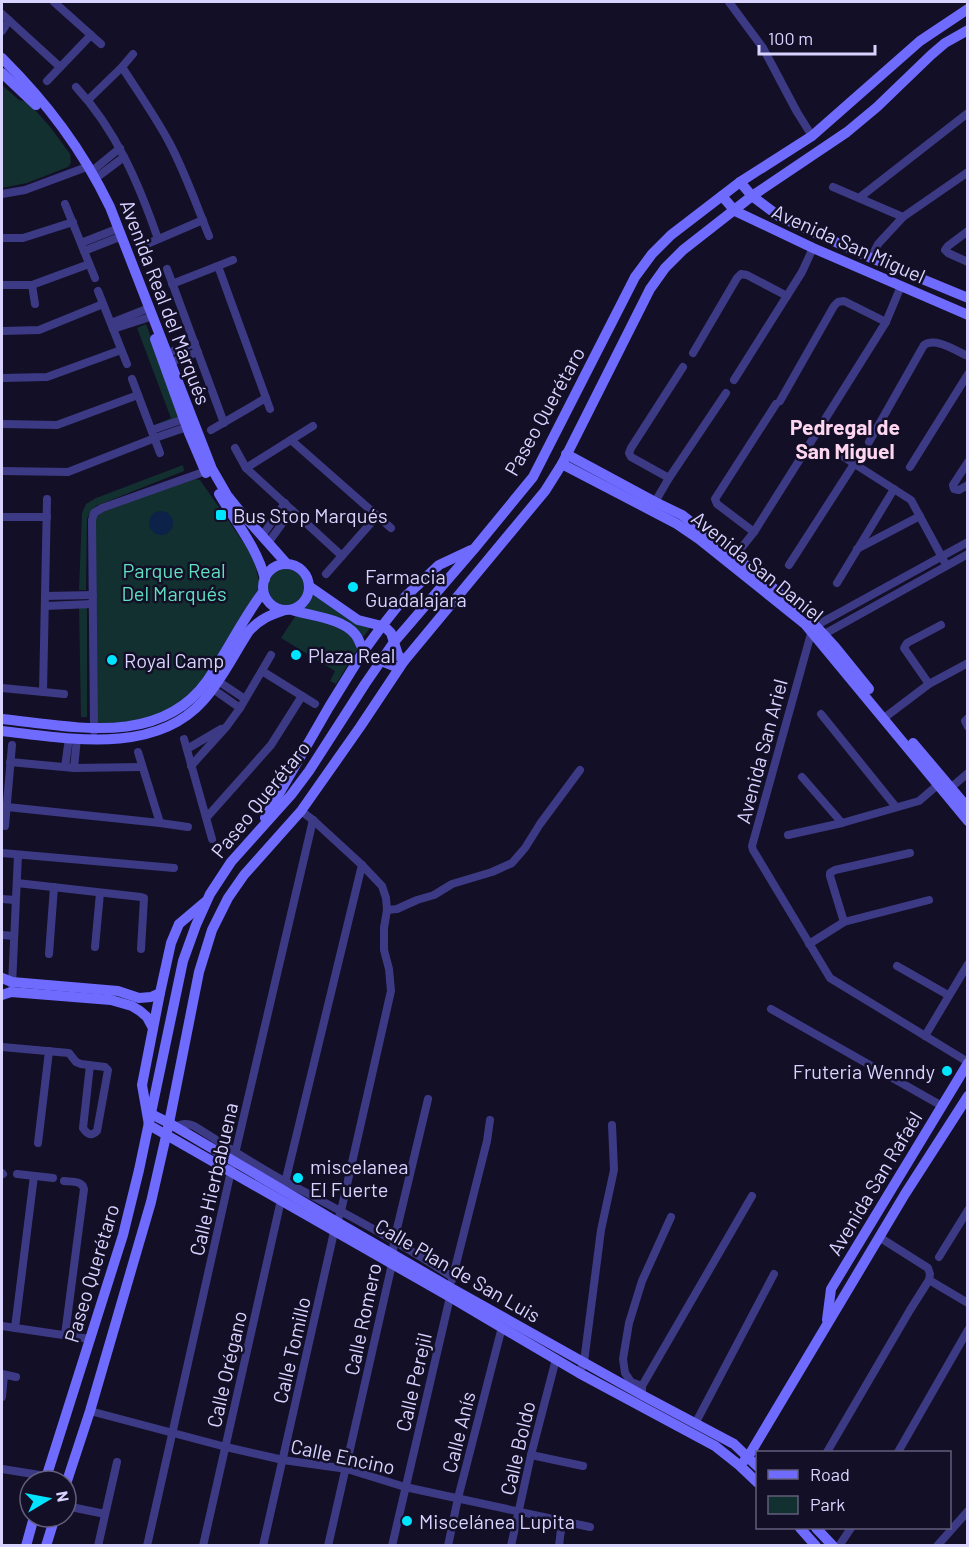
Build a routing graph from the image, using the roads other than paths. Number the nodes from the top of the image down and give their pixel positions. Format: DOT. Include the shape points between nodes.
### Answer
graph roads {
  1 [pos="54,2"];
  2 [pos="729,2"];
  3 [pos="968,9"];
  4 [pos="2,14"];
  5 [pos="9,20"];
  6 [pos="2,30"];
  7 [pos="968,30"];
  8 [pos="91,35"];
  9 [pos="101,44"];
  10 [pos="133,54"];
  11 [pos="2,58"];
  12 [pos="60,67"];
  13 [pos="122,67"];
  14 [pos="2,73"];
  15 [pos="47,81"];
  16 [pos="76,87"];
  17 [pos="88,100"];
  18 [pos="968,113"];
  19 [pos="812,136"];
  20 [pos="120,148"];
  21 [pos="124,157"];
  22 [pos="91,172"];
  23 [pos="968,172"];
  24 [pos="740,182"];
  25 [pos="833,187"];
  26 [pos="2,194"];
  27 [pos="722,196"];
  28 [pos="752,196"];
  29 [pos="859,198"];
  30 [pos="66,204"];
  31 [pos="735,211"];
  32 [pos="903,217"];
  33 [pos="203,220"];
  34 [pos="73,222"];
  35 [pos="968,231"];
  36 [pos="116,234"];
  37 [pos="210,236"];
  38 [pos="2,238"];
  39 [pos="158,239"];
  40 [pos="83,247"];
  41 [pos="140,247"];
  42 [pos="813,248"];
  43 [pos="871,258"];
  44 [pos="233,260"];
  45 [pos="968,262"];
  46 [pos="89,264"];
  47 [pos="218,266"];
  48 [pos="167,269"];
  49 [pos="95,278"];
  50 [pos="172,284"];
  51 [pos="2,285"];
  52 [pos="32,285"];
  53 [pos="901,286"];
  54 [pos="98,291"];
  55 [pos="787,296"];
  56 [pos="968,298"];
  57 [pos="35,303"];
  58 [pos="104,304"];
  59 [pos="145,314"];
  60 [pos="968,315"];
  61 [pos="886,322"];
  62 [pos="112,326"];
  63 [pos="2,331"];
  64 [pos="195,343"];
  65 [pos="121,350"];
  66 [pos="198,352"];
  67 [pos="693,353"];
  68 [pos="968,356"];
  69 [pos="170,358"];
  70 [pos="127,364"];
  71 [pos="683,367"];
  72 [pos="968,374"];
  73 [pos="2,378"];
  74 [pos="132,379"];
  75 [pos="734,380"];
  76 [pos="726,393"];
  77 [pos="138,395"];
  78 [pos="266,398"];
  79 [pos="270,408"];
  80 [pos="186,423"];
  81 [pos="224,423"];
  82 [pos="2,424"];
  83 [pos="313,426"];
  84 [pos="211,430"];
  85 [pos="153,434"];
  86 [pos="291,440"];
  87 [pos="869,442"];
  88 [pos="235,448"];
  89 [pos="160,453"];
  90 [pos="839,454"];
  91 [pos="564,459"];
  92 [pos="968,462"];
  93 [pos="854,464"];
  94 [pos="910,467"];
  95 [pos="246,468"];
  96 [pos="208,470"];
  97 [pos="2,471"];
  98 [pos="669,478"];
  99 [pos="968,485"];
  100 [pos="894,489"];
  101 [pos="47,499"];
  102 [pos="655,502"];
  103 [pos="285,503"];
  104 [pos="292,510"];
  105 [pos="377,516"];
  106 [pos="920,516"];
  107 [pos="2,517"];
  108 [pos="47,517"];
  109 [pos="391,528"];
  110 [pos="754,532"];
  111 [pos="702,535"];
  112 [pos="265,539"];
  113 [pos="968,542"];
  114 [pos="474,549"];
  115 [pos="857,549"];
  116 [pos="968,554"];
  117 [pos="342,556"];
  118 [pos="735,556"];
  119 [pos="942,556"];
  120 [pos="287,564"];
  121 [pos="789,565"];
  122 [pos="947,566"];
  123 [pos="326,574"];
  124 [pos="265,579"];
  125 [pos="837,583"];
  126 [pos="309,586"];
  127 [pos="263,592"];
  128 [pos="93,595"];
  129 [pos="45,596"];
  130 [pos="92,604"];
  131 [pos="45,606"];
  132 [pos="289,610"];
  133 [pos="941,625"];
  134 [pos="382,626"];
  135 [pos="816,633"];
  136 [pos="394,642"];
  137 [pos="363,652"];
  138 [pos="271,655"];
  139 [pos="381,660"];
  140 [pos="968,663"];
  141 [pos="401,664"];
  142 [pos="262,671"];
  143 [pos="929,684"];
  144 [pos="216,685"];
  145 [pos="2,688"];
  146 [pos="43,692"];
  147 [pos="64,694"];
  148 [pos="302,696"];
  149 [pos="245,699"];
  150 [pos="315,704"];
  151 [pos="240,708"];
  152 [pos="821,714"];
  153 [pos="887,717"];
  154 [pos="968,718"];
  155 [pos="2,719"];
  156 [pos="227,726"];
  157 [pos="968,727"];
  158 [pos="2,730"];
  159 [pos="94,734"];
  160 [pos="73,738"];
  161 [pos="183,739"];
  162 [pos="12,745"];
  163 [pos="187,749"];
  164 [pos="138,752"];
  165 [pos="10,762"];
  166 [pos="191,766"];
  167 [pos="64,767"];
  168 [pos="142,767"];
  169 [pos="74,768"];
  170 [pos="580,770"];
  171 [pos="968,773"];
  172 [pos="802,777"];
  173 [pos="944,786"];
  174 [pos="7,807"];
  175 [pos="896,807"];
  176 [pos="968,808"];
  177 [pos="301,811"];
  178 [pos="207,817"];
  179 [pos="313,820"];
  180 [pos="968,821"];
  181 [pos="160,823"];
  182 [pos="842,823"];
  183 [pos="5,826"];
  184 [pos="188,827"];
  185 [pos="788,835"];
  186 [pos="255,836"];
  187 [pos="212,838"];
  188 [pos="2,853"];
  189 [pos="910,853"];
  190 [pos="18,855"];
  191 [pos="362,865"];
  192 [pos="174,868"];
  193 [pos="17,883"];
  194 [pos="54,887"];
  195 [pos="100,893"];
  196 [pos="2,899"];
  197 [pos="208,899"];
  198 [pos="15,900"];
  199 [pos="929,900"];
  200 [pos="387,910"];
  201 [pos="844,922"];
  202 [pos="2,935"];
  203 [pos="14,936"];
  204 [pos="809,944"];
  205 [pos="95,947"];
  206 [pos="141,949"];
  207 [pos="49,954"];
  208 [pos="968,964"];
  209 [pos="897,966"];
  210 [pos="6,987"];
  211 [pos="160,993"];
  212 [pos="948,995"];
  213 [pos="771,1009"];
  214 [pos="153,1028"];
  215 [pos="926,1036"];
  216 [pos="2,1047"];
  217 [pos="49,1051"];
  218 [pos="968,1063"];
  219 [pos="90,1065"];
  220 [pos="968,1096"];
  221 [pos="428,1100"];
  222 [pos="942,1106"];
  223 [pos="150,1119"];
  224 [pos="490,1120"];
  225 [pos="172,1125"];
  226 [pos="612,1125"];
  227 [pos="166,1135"];
  228 [pos="38,1143"];
  229 [pos="234,1162"];
  230 [pos="17,1174"];
  231 [pos="34,1176"];
  232 [pos="53,1178"];
  233 [pos="64,1181"];
  234 [pos="893,1187"];
  235 [pos="283,1191"];
  236 [pos="905,1194"];
  237 [pos="752,1196"];
  238 [pos="968,1210"];
  239 [pos="341,1211"];
  240 [pos="671,1217"];
  241 [pos="335,1227"];
  242 [pos="879,1237"];
  243 [pos="394,1240"];
  244 [pos="939,1257"];
  245 [pos="393,1259"];
  246 [pos="774,1274"];
  247 [pos="929,1280"];
  248 [pos="451,1287"];
  249 [pos="968,1303"];
  250 [pos="2,1326"];
  251 [pos="826,1326"];
  252 [pos="502,1327"];
  253 [pos="15,1328"];
  254 [pos="968,1330"];
  255 [pos="65,1335"];
  256 [pos="90,1339"];
  257 [pos="556,1359"];
  258 [pos="584,1362"];
  259 [pos="579,1372"];
  260 [pos="3,1375"];
  261 [pos="16,1377"];
  262 [pos="642,1391"];
  263 [pos="2,1397"];
  264 [pos="90,1411"];
  265 [pos="694,1424"];
  266 [pos="172,1432"];
  267 [pos="226,1447"];
  268 [pos="828,1451"];
  269 [pos="899,1451"];
  270 [pos="531,1455"];
  271 [pos="748,1457"];
  272 [pos="283,1460"];
  273 [pos="117,1462"];
  274 [pos="739,1465"];
  275 [pos="756,1465"];
  276 [pos="584,1466"];
  277 [pos="2,1469"];
  278 [pos="49,1469"];
  279 [pos="71,1469"];
  280 [pos="347,1469"];
  281 [pos="18,1473"];
  282 [pos="756,1482"];
  283 [pos="405,1487"];
  284 [pos="458,1498"];
  285 [pos="78,1508"];
  286 [pos="519,1511"];
  287 [pos="968,1511"];
  288 [pos="105,1514"];
  289 [pos="562,1521"];
  290 [pos="590,1527"];
  291 [pos="31,1529"];
  292 [pos="51,1529"];
  293 [pos="802,1529"];
  294 [pos="818,1529"];
  295 [pos="850,1529"];
  296 [pos="26,1545"];
  297 [pos="46,1545"];
  298 [pos="98,1545"];
  299 [pos="147,1545"];
  300 [pos="203,1545"];
  301 [pos="263,1545"];
  302 [pos="328,1545"];
  303 [pos="392,1545"];
  304 [pos="448,1545"];
  305 [pos="511,1545"];
  306 [pos="559,1545"];
  307 [pos="816,1545"];
  308 [pos="833,1545"];
  309 [pos="839,1545"];
  310 [pos="937,1545"];
  1 -- 8 [label="street"];
  2 -- 19 [label="street" via="763,48"];
  3 -- 19 [label="street, Paseo Querétaro" via="920,41"];
  4 -- 5 [label="street"];
  5 -- 6 [label="street"];
  5 -- 12 [label="street"];
  7 -- 28 [label="street, Paseo Querétaro" via="945,43 847,132"];
  8 -- 9 [label="street"];
  8 -- 12 [label="street"];
  10 -- 13 [label="street"];
  11 -- 22 [label="street, Avenida Real del Marqués" via="65,130"];
  12 -- 15 [label="street"];
  13 -- 17 [label="street"];
  13 -- 33 [label="street" via="168,141"];
  14 -- 22 [label="street, Avenida Real del Marqués" via="60,131"];
  16 -- 17 [label="street"];
  17 -- 20 [label="street"];
  18 -- 29 [label="street"];
  19 -- 24 [label="street, Paseo Querétaro"];
  20 -- 21 [label="street"];
  20 -- 22 [label="street"];
  21 -- 22 [label="street"];
  21 -- 39 [label="street"];
  22 -- 26 [label="street"];
  22 -- 36 [label="street, Avenida Real del Marqués"];
  22 -- 69 [label="street, Avenida Real del Marqués" via="110,207"];
  23 -- 32 [label="street"];
  24 -- 27 [label="street, Paseo Querétaro"];
  24 -- 28 [label="street, Avenida San Miguel"];
  25 -- 29 [label="street"];
  27 -- 31 [label="street, Avenida San Miguel"];
  27 -- 114 [label="street, Paseo Querétaro" via="671,235 635,277 533,477"];
  28 -- 31 [label="street, Paseo Querétaro"];
  28 -- 43 [label="street, Avenida San Miguel" via="780,216"];
  29 -- 32 [label="street"];
  30 -- 34 [label="street"];
  31 -- 42 [label="street, Avenida San Miguel"];
  31 -- 91 [label="street, Paseo Querétaro" via="665,267 650,289"];
  32 -- 43 [label="street" via="878,244"];
  33 -- 37 [label="street"];
  33 -- 39 [label="street"];
  34 -- 38 [label="street" via="23,238"];
  34 -- 40 [label="street"];
  35 -- 45 [label="street" via="945,250"];
  36 -- 40 [label="street"];
  36 -- 59 [label="street, Avenida Real del Marqués"];
  39 -- 41 [label="street"];
  40 -- 46 [label="street"];
  42 -- 53 [label="street, Avenida San Miguel"];
  42 -- 55 [label="street"];
  43 -- 56 [label="street, Avenida San Miguel"];
  44 -- 47 [label="street"];
  46 -- 49 [label="street"];
  46 -- 52 [label="street"];
  47 -- 50 [label="street"];
  47 -- 78 [label="street"];
  48 -- 50 [label="street"];
  50 -- 64 [label="street"];
  51 -- 52 [label="street"];
  52 -- 57 [label="street"];
  53 -- 60 [label="street, Avenida San Miguel"];
  53 -- 61 [label="street"];
  54 -- 58 [label="street"];
  55 -- 67 [label="street" via="741,274"];
  55 -- 75 [label="street"];
  58 -- 62 [label="street"];
  58 -- 63 [label="street" via="39,330"];
  59 -- 62 [label="street"];
  59 -- 80 [label="street, Avenida Real del Marqués"];
  61 -- 110 [label="street"];
  61 -- 110 [label="street" via="844,301 834,306 778,403 715,499"];
  62 -- 65 [label="street"];
  64 -- 66 [label="street"];
  64 -- 69 [label="street"];
  65 -- 70 [label="street"];
  65 -- 73 [label="street" via="47,377"];
  66 -- 69 [label="street"];
  66 -- 81 [label="street"];
  68 -- 87 [label="street" via="935,342 924,345"];
  69 -- 96 [label="street, Avenida Real del Marqués"];
  71 -- 98 [label="street" via="629,453"];
  72 -- 94 [label="street"];
  74 -- 77 [label="street"];
  76 -- 98 [label="street"];
  77 -- 82 [label="street" via="57,425"];
  77 -- 85 [label="street"];
  78 -- 79 [label="street"];
  78 -- 81 [label="street"];
  80 -- 85 [label="street"];
  80 -- 96 [label="street, Avenida Real del Marqués"];
  81 -- 84 [label="street"];
  83 -- 86 [label="street"];
  85 -- 89 [label="street"];
  85 -- 97 [label="street" via="68,472"];
  86 -- 95 [label="street"];
  86 -- 105 [label="street"];
  88 -- 95 [label="street"];
  90 -- 93 [label="street"];
  91 -- 102 [label="street, Avenida San Daniel"];
  91 -- 111 [label="street, Avenida San Daniel"];
  91 -- 141 [label="street, Paseo Querétaro" via="545,491"];
  92 -- 99 [label="street" via="953,485 959,490"];
  93 -- 100 [label="street"];
  93 -- 121 [label="street"];
  95 -- 103 [label="street"];
  96 -- 112 [label="street, Avenida Real del Marqués"];
  96 -- 124 [label="street, Avenida Real del Marqués" via="257,555"];
  96 -- 128 [label="street" via="94,513"];
  98 -- 102 [label="street"];
  100 -- 106 [label="street" via="911,500"];
  100 -- 115 [label="street"];
  101 -- 108 [label="street"];
  102 -- 111 [label="street, Avenida San Daniel" via="682,515"];
  103 -- 104 [label="street"];
  103 -- 112 [label="street"];
  104 -- 112 [label="street"];
  104 -- 117 [label="street"];
  105 -- 109 [label="street"];
  105 -- 117 [label="street"];
  106 -- 115 [label="street"];
  106 -- 119 [label="street"];
  107 -- 108 [label="street"];
  108 -- 129 [label="street"];
  110 -- 118 [label="street"];
  111 -- 118 [label="street, Avenida San Daniel"];
  111 -- 135 [label="street, Avenida San Daniel"];
  112 -- 120 [label="street, Avenida Real del Marqués"];
  113 -- 119 [label="street"];
  114 -- 134 [label="street" via="439,565"];
  114 -- 136 [label="street, Paseo Querétaro"];
  115 -- 125 [label="street"];
  116 -- 122 [label="street"];
  117 -- 123 [label="street"];
  118 -- 135 [label="street, Avenida San Daniel"];
  119 -- 122 [label="street"];
  119 -- 135 [label="street"];
  120 -- 124 [label="street" via="275,567"];
  120 -- 126 [label="street" via="298,567"];
  122 -- 135 [label="street"];
  124 -- 127 [label="street"];
  126 -- 132 [label="street" via="304,601"];
  126 -- 134 [label="street" via="358,620"];
  127 -- 132 [label="street" via="275,608"];
  127 -- 159 [label="street" via="205,683 181,707 135,726"];
  128 -- 129 [label="street"];
  128 -- 130 [label="street"];
  129 -- 131 [label="street"];
  130 -- 131 [label="street"];
  130 -- 159 [label="street"];
  131 -- 146 [label="street"];
  132 -- 137 [label="street" via="343,624 354,632"];
  132 -- 144 [label="street" via="263,618 249,631"];
  133 -- 143 [label="street" via="903,648"];
  134 -- 136 [label="street"];
  134 -- 137 [label="street"];
  135 -- 153 [label="street, Avenida San Daniel"];
  135 -- 204 [label="street, Avenida San Ariel" via="752,846"];
  136 -- 139 [label="street, Paseo Querétaro"];
  136 -- 141 [label="street"];
  137 -- 139 [label="street"];
  137 -- 186 [label="street"];
  138 -- 142 [label="street"];
  139 -- 141 [label="street"];
  139 -- 186 [label="street, Paseo Querétaro" via="309,771"];
  140 -- 143 [label="street"];
  141 -- 177 [label="street, Paseo Querétaro"];
  142 -- 148 [label="street"];
  142 -- 149 [label="street"];
  143 -- 153 [label="street"];
  144 -- 149 [label="street"];
  144 -- 151 [label="street"];
  144 -- 159 [label="street" via="191,713 175,723 124,738"];
  145 -- 146 [label="street"];
  146 -- 147 [label="street"];
  148 -- 150 [label="street"];
  148 -- 178 [label="street" via="271,745"];
  149 -- 151 [label="street"];
  151 -- 156 [label="street"];
  152 -- 175 [label="street"];
  153 -- 173 [label="street, Avenida San Daniel"];
  154 -- 157 [label="street"];
  155 -- 159 [label="street"];
  156 -- 163 [label="street"];
  156 -- 166 [label="street"];
  158 -- 160 [label="street"];
  159 -- 160 [label="street"];
  160 -- 167 [label="street"];
  160 -- 169 [label="street"];
  161 -- 163 [label="street"];
  162 -- 165 [label="street"];
  163 -- 166 [label="street"];
  164 -- 168 [label="street"];
  165 -- 167 [label="street"];
  165 -- 174 [label="street"];
  166 -- 178 [label="street"];
  167 -- 169 [label="street"];
  168 -- 169 [label="street"];
  168 -- 181 [label="street"];
  170 -- 200 [label="street" via="512,863"];
  171 -- 173 [label="street"];
  172 -- 182 [label="street"];
  173 -- 175 [label="street" via="919,801"];
  173 -- 176 [label="street, Avenida San Daniel"];
  173 -- 180 [label="street, Avenida San Daniel"];
  174 -- 181 [label="street"];
  174 -- 183 [label="street"];
  175 -- 182 [label="street"];
  177 -- 179 [label="street"];
  177 -- 225 [label="street, Paseo Querétaro" via="244,875 212,930 199,972"];
  178 -- 187 [label="street"];
  179 -- 191 [label="street"];
  179 -- 229 [label="street, Calle Hierbabuena"];
  181 -- 184 [label="street"];
  182 -- 185 [label="street"];
  186 -- 197 [label="street, Paseo Querétaro" via="231,862"];
  188 -- 190 [label="street"];
  189 -- 201 [label="street" via="830,873"];
  190 -- 192 [label="street"];
  190 -- 193 [label="street"];
  191 -- 200 [label="street" via="381,886"];
  191 -- 235 [label="street, Calle Orégano"];
  193 -- 194 [label="street"];
  193 -- 198 [label="street"];
  194 -- 195 [label="street"];
  194 -- 207 [label="street"];
  195 -- 205 [label="street"];
  195 -- 206 [label="street" via="144,898"];
  196 -- 198 [label="street"];
  197 -- 211 [label="street" via="179,924"];
  197 -- 223 [label="street, Paseo Querétaro" via="183,961"];
  198 -- 203 [label="street"];
  199 -- 201 [label="street"];
  200 -- 239 [label="street, Calle Tomillo" via="384,950 390,991"];
  201 -- 204 [label="street"];
  202 -- 203 [label="street"];
  203 -- 210 [label="street"];
  204 -- 215 [label="street, Avenida San Ariel" via="830,978"];
  208 -- 212 [label="street"];
  209 -- 212 [label="street"];
  210 -- 211 [label="street" via="118,991 139,998"];
  210 -- 214 [label="street" via="111,1000 140,1011"];
  211 -- 214 [label="street"];
  212 -- 215 [label="street"];
  213 -- 222 [label="street"];
  214 -- 223 [label="street" via="142,1084"];
  215 -- 218 [label="street, Avenida San Ariel"];
  216 -- 217 [label="street"];
  217 -- 219 [label="street" via="69,1053 76,1062"];
  217 -- 228 [label="street"];
  218 -- 222 [label="street, Avenida San Rafaél"];
  219 -- 219 [label="street" via="108,1070 97,1131 89,1135 83,1128"];
  220 -- 236 [label="street, Avenida San Rafaél"];
  221 -- 243 [label="street, Calle Romero"];
  222 -- 234 [label="street, Avenida San Rafaél"];
  223 -- 225 [label="street, Calle Plan de San Luis"];
  223 -- 227 [label="street, Calle Plan de San Luis"];
  223 -- 256 [label="street, Paseo Querétaro" via="123,1235"];
  224 -- 248 [label="street, Calle Perejil"];
  225 -- 227 [label="street, Paseo Querétaro"];
  225 -- 229 [label="street, Calle Plan de San Luis"];
  226 -- 258 [label="street" via="614,1170 601,1230"];
  227 -- 229 [label="street, Calle Plan de San Luis"];
  227 -- 264 [label="street, Paseo Querétaro" via="151,1202"];
  229 -- 235 [label="street, Calle Plan de San Luis"];
  229 -- 235 [label="street"];
  229 -- 266 [label="street, Calle Hierbabuena"];
  230 -- 231 [label="street"];
  231 -- 232 [label="street"];
  231 -- 253 [label="street"];
  233 -- 255 [label="street" via="81,1183 84,1189"];
  234 -- 236 [label="street"];
  234 -- 251 [label="street, Avenida San Rafaél" via="831,1289"];
  235 -- 239 [label="street"];
  235 -- 241 [label="street, Calle Plan de San Luis"];
  235 -- 267 [label="street, Calle Orégano"];
  236 -- 242 [label="street, Avenida San Rafaél"];
  237 -- 262 [label="street"];
  238 -- 244 [label="street"];
  239 -- 241 [label="street, Calle Tomillo"];
  239 -- 243 [label="street"];
  240 -- 262 [label="street" via="642,1281 629,1323 623,1359 625,1373"];
  241 -- 245 [label="street, Calle Plan de San Luis"];
  241 -- 272 [label="street, Calle Tomillo"];
  242 -- 247 [label="street" via="928,1268"];
  242 -- 251 [label="street, Avenida San Rafaél"];
  243 -- 245 [label="street, Calle Romero"];
  243 -- 248 [label="street"];
  245 -- 248 [label="street, Calle Plan de San Luis"];
  245 -- 280 [label="street, Calle Romero"];
  246 -- 265 [label="street"];
  247 -- 249 [label="street"];
  247 -- 268 [label="street"];
  248 -- 252 [label="street, Calle Plan de San Luis"];
  248 -- 258 [label="street, Calle Plan de San Luis"];
  248 -- 283 [label="street, Calle Perejil"];
  250 -- 253 [label="street"];
  251 -- 271 [label="street, Avenida San Rafaél"];
  252 -- 257 [label="street, Calle Plan de San Luis"];
  252 -- 284 [label="street, Calle Anís"];
  253 -- 255 [label="street"];
  254 -- 269 [label="street"];
  255 -- 256 [label="street"];
  256 -- 278 [label="street, Paseo Querétaro"];
  257 -- 259 [label="street, Calle Plan de San Luis"];
  257 -- 270 [label="street, Calle Boldo"];
  258 -- 259 [label="street"];
  258 -- 262 [label="street, Calle Plan de San Luis"];
  259 -- 274 [label="street, Calle Plan de San Luis" via="715,1446"];
  260 -- 261 [label="street"];
  260 -- 263 [label="street"];
  262 -- 265 [label="street, Calle Plan de San Luis"];
  264 -- 266 [label="street, Calle Encino"];
  264 -- 279 [label="street, Paseo Querétaro"];
  265 -- 271 [label="street, Calle Plan de San Luis" via="734,1444"];
  266 -- 267 [label="street, Calle Encino"];
  266 -- 299 [label="street, Calle Hierbabuena"];
  267 -- 272 [label="street, Calle Encino"];
  267 -- 300 [label="street, Calle Orégano"];
  270 -- 276 [label="street"];
  270 -- 286 [label="street, Calle Boldo"];
  271 -- 274 [label="street, Avenida San Rafaél"];
  271 -- 275 [label="street, Calle Plan de San Luis"];
  272 -- 280 [label="street, Calle Encino"];
  272 -- 301 [label="street, Calle Tomillo"];
  273 -- 288 [label="street"];
  274 -- 282 [label="street, Calle Plan de San Luis"];
  277 -- 281 [label="street"];
  280 -- 283 [label="street, Calle Encino"];
  280 -- 302 [label="street, Calle Romero"];
  283 -- 284 [label="street, Calle Encino"];
  283 -- 303 [label="street, Calle Perejil"];
  284 -- 286 [label="street, Calle Encino"];
  284 -- 304 [label="street, Calle Anís"];
  285 -- 288 [label="street"];
  286 -- 289 [label="street, Calle Encino"];
  286 -- 305 [label="street, Calle Boldo"];
  287 -- 310 [label="street"];
  288 -- 298 [label="street"];
  289 -- 290 [label="street, Calle Encino"];
  289 -- 306 [label="street"];
  291 -- 296 [label="street"];
  292 -- 297 [label="street"];
  293 -- 307 [label="street"];
  294 -- 308 [label="street"];
  295 -- 309 [label="street"];
}
